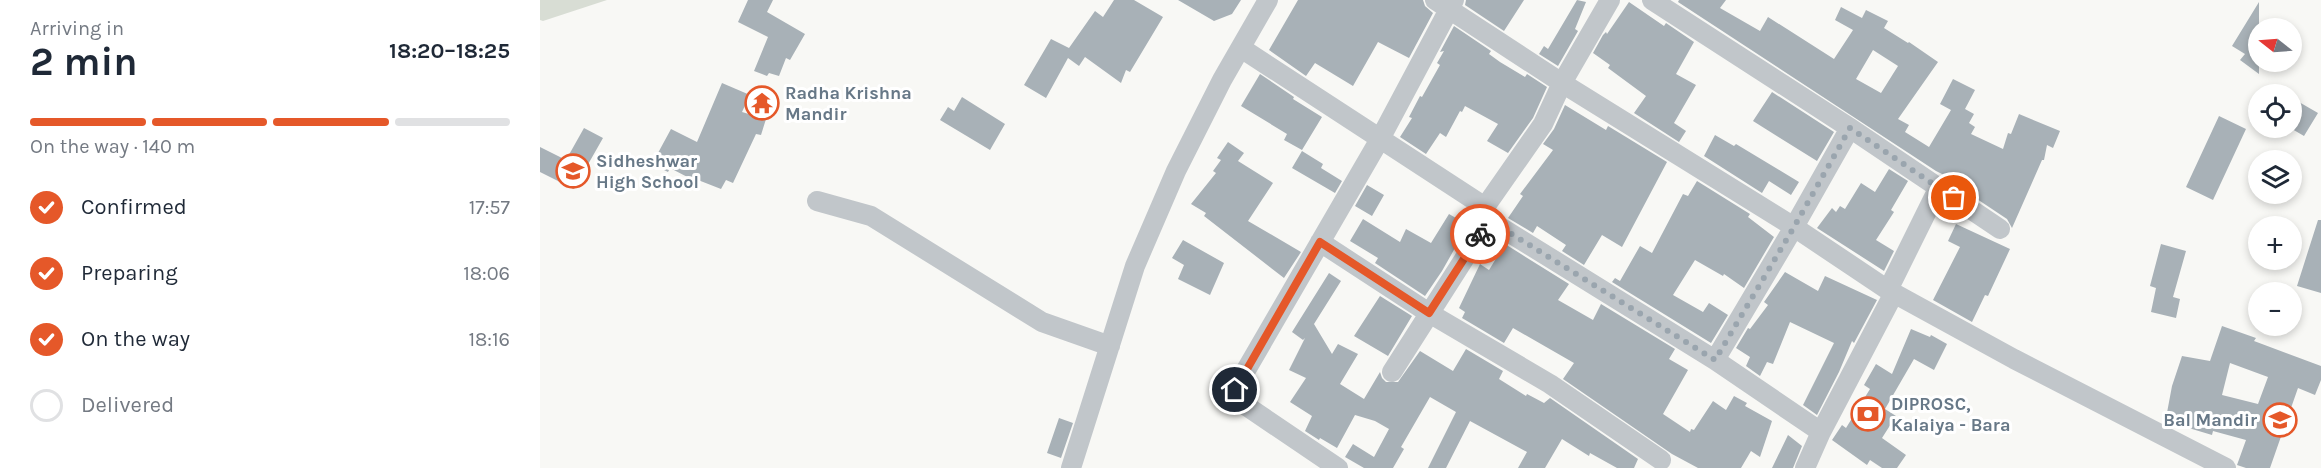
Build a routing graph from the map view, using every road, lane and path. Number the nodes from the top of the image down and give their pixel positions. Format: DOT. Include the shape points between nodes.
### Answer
graph roads {
  1 [pos="1268,0"];
  2 [pos="1610,0"];
  3 [pos="1652,0"];
  4 [pos="1446,3"];
  5 [pos="1241,48"];
  6 [pos="1562,83"];
  7 [pos="1850,128"];
  8 [pos="1380,139"];
  9 [pos="1939,187"];
  10 [pos="817,201"];
  11 [pos="1487,214"];
  12 [pos="1794,227"];
  13 [pos="2000,229"];
  14 [pos="1320,242"];
  15 [pos="1891,291"];
  16 [pos="1429,313"];
  17 [pos="1110,346"];
  18 [pos="1715,360"];
  19 [pos="1392,372"];
  20 [pos="1821,432"];
  21 [pos="1661,460"];
  22 [pos="1071,468"];
  23 [pos="1338,468"];
  24 [pos="1805,468"];
  25 [pos="2226,468"];
  1 -- 5 [label="street"];
  2 -- 6 [label="street"];
  3 -- 7 [label="street"];
  4 -- 6 [label="street"];
  4 -- 8 [label="street"];
  5 -- 8 [label="street"];
  5 -- 17 [label="street" via="1173,178 1135,266"];
  6 -- 11 [label="street" via="1543,124"];
  6 -- 12 [label="street"];
  7 -- 9 [label="street"];
  7 -- 12 [label="street"];
  8 -- 11 [label="street"];
  8 -- 14 [label="street"];
  9 -- 13 [label="street"];
  9 -- 15 [label="street"];
  10 -- 17 [label="street" via="871,216 1042,322"];
  11 -- 16 [label="street"];
  11 -- 18 [label="street"];
  12 -- 15 [label="street"];
  12 -- 18 [label="street"];
  14 -- 16 [label="street"];
  14 -- 23 [label="street" via="1235,390 1239,401"];
  15 -- 20 [label="street"];
  15 -- 25 [label="street"];
  16 -- 19 [label="street"];
  16 -- 21 [label="street" via="1550,384"];
  17 -- 22 [label="street"];
  18 -- 20 [label="street"];
  20 -- 24 [label="street"];
}
